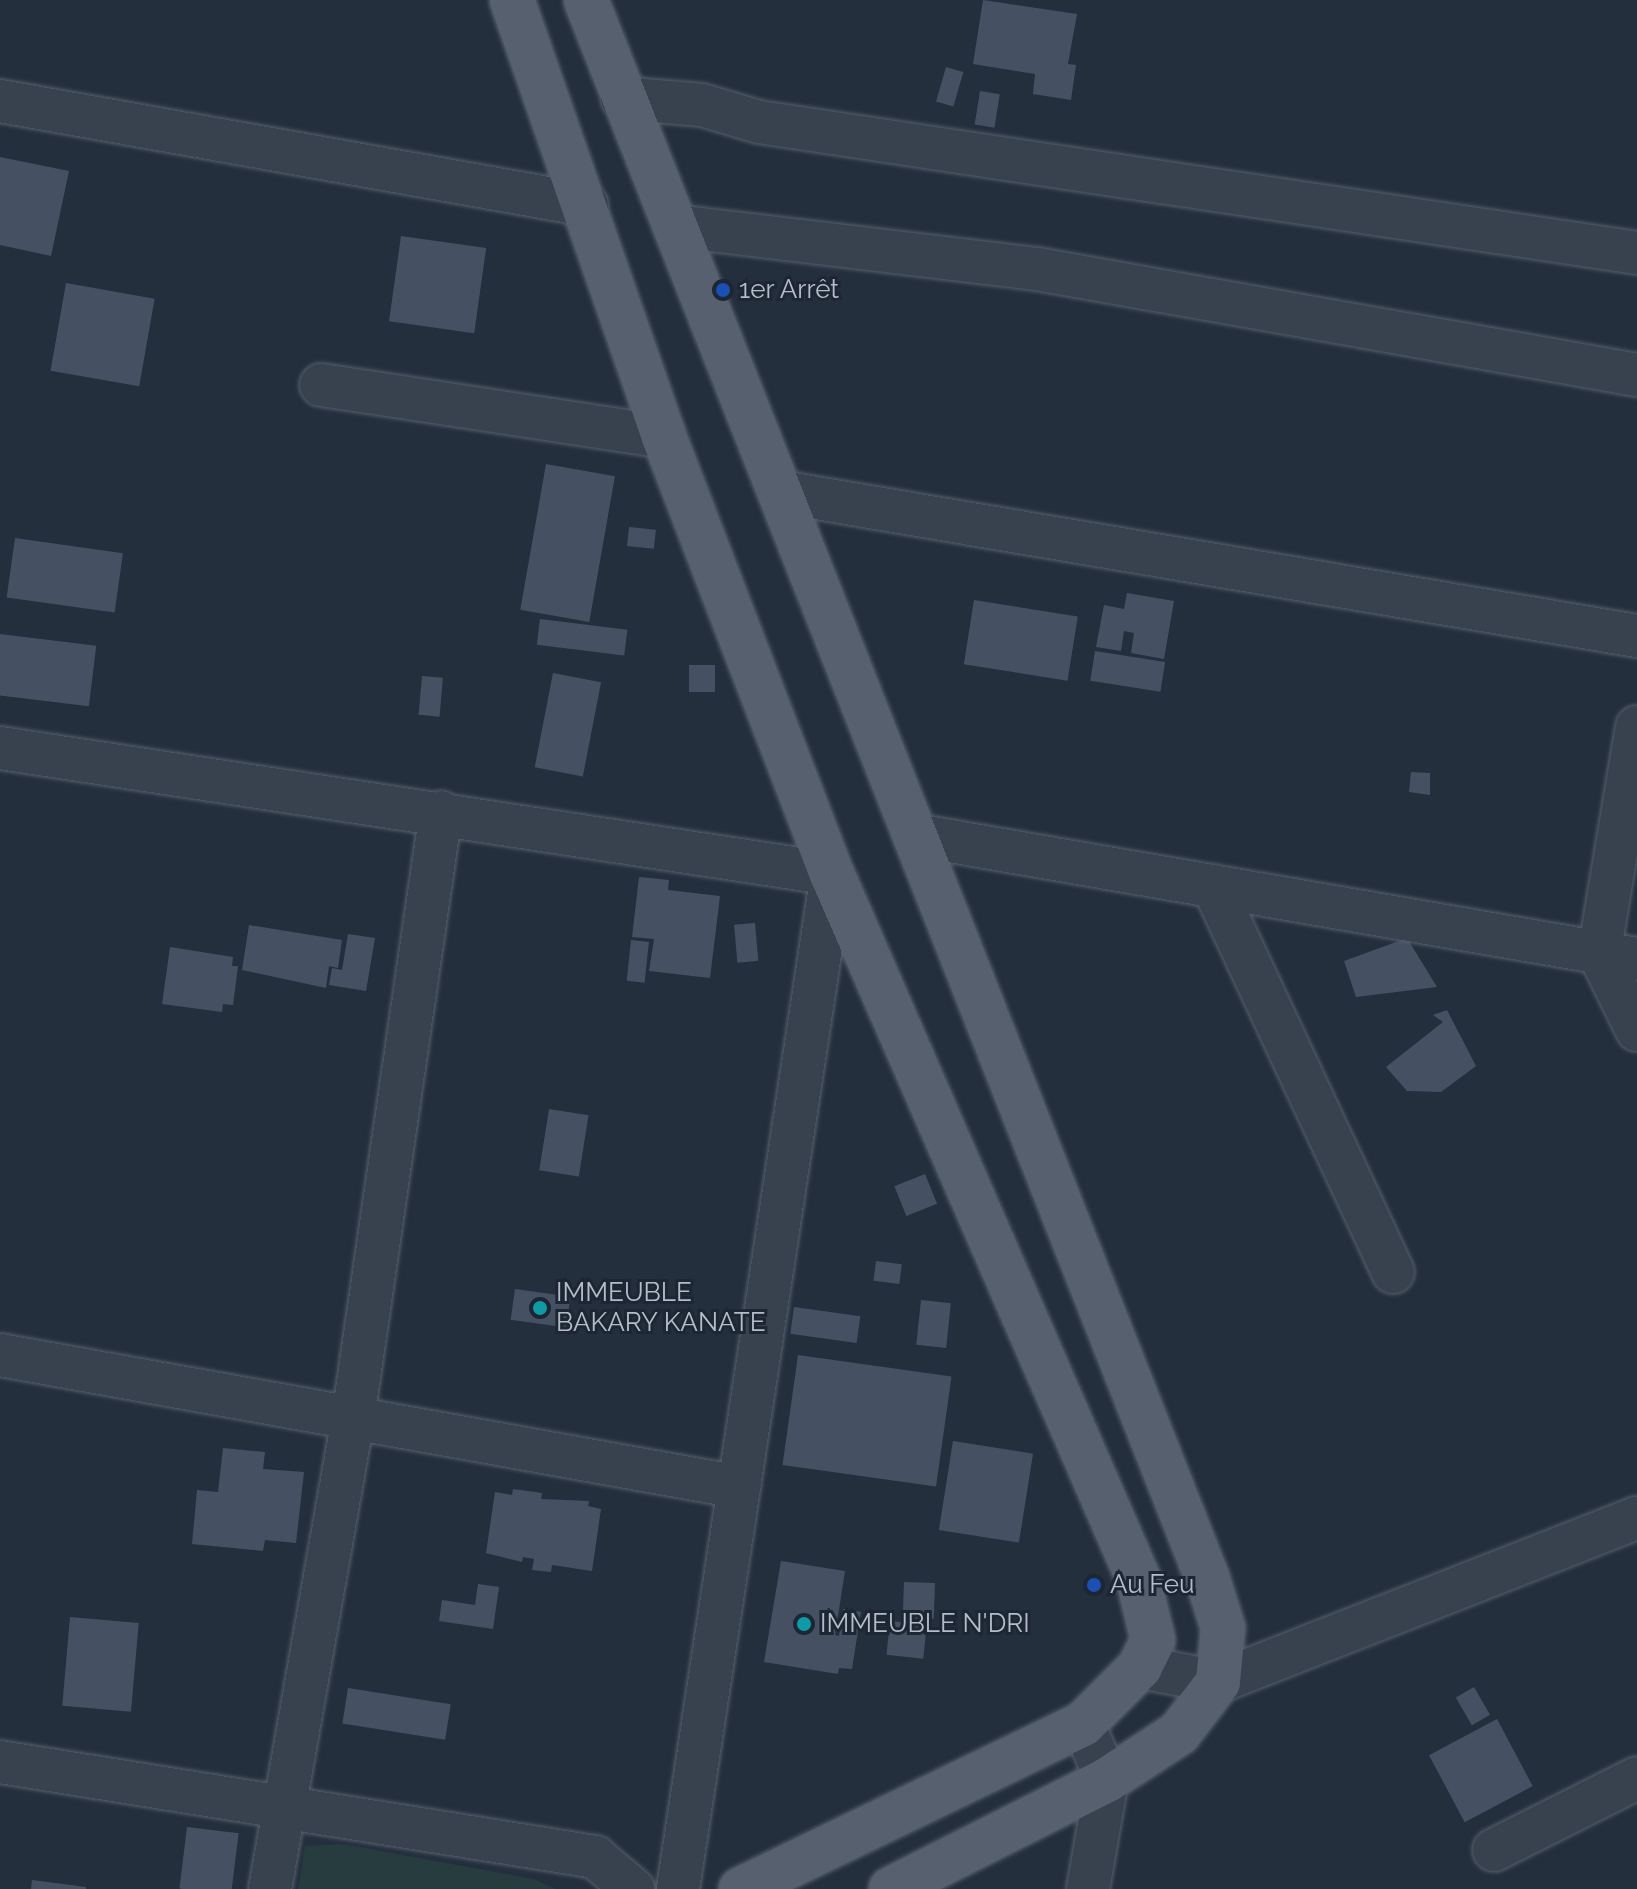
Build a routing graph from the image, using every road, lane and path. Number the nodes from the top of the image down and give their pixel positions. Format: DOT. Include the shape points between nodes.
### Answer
graph roads {
  1 [pos="512,0"];
  2 [pos="586,0"];
  3 [pos="622,98"];
  4 [pos="0,101"];
  5 [pos="587,205"];
  6 [pos="676,226"];
  7 [pos="1637,253"];
  8 [pos="1637,375"];
  9 [pos="321,385"];
  10 [pos="664,437"];
  11 [pos="781,492"];
  12 [pos="1637,636"];
  13 [pos="1637,727"];
  14 [pos="0,748"];
  15 [pos="441,812"];
  16 [pos="915,835"];
  17 [pos="832,874"];
  18 [pos="1213,886"];
  19 [pos="1618,956"];
  20 [pos="1637,1030"];
  21 [pos="1393,1272"];
  22 [pos="0,1355"];
  23 [pos="353,1418"];
  24 [pos="739,1487"];
  25 [pos="1637,1518"];
  26 [pos="1140,1667"];
  27 [pos="1218,1682"];
  28 [pos="1083,1724"];
  29 [pos="0,1762"];
  30 [pos="1637,1778"];
  31 [pos="1107,1780"];
  32 [pos="287,1805"];
  33 [pos="1494,1850"];
  34 [pos="270,1889"];
  35 [pos="633,1889"];
  36 [pos="678,1889"];
  37 [pos="741,1889"];
  38 [pos="891,1889"];
  39 [pos="1088,1889"];
  1 -- 5 [label="main road"];
  2 -- 3 [label="main road"];
  3 -- 6 [label="main road"];
  3 -- 7 [label="street" via="702,105 759,122"];
  4 -- 5 [label="street"];
  5 -- 10 [label="main road"];
  6 -- 8 [label="street" via="1037,269"];
  6 -- 11 [label="main road"];
  9 -- 10 [label="street"];
  10 -- 17 [label="main road"];
  11 -- 12 [label="street"];
  11 -- 16 [label="main road"];
  13 -- 19 [label="street"];
  14 -- 15 [label="street"];
  15 -- 17 [label="street"];
  15 -- 23 [label="street"];
  16 -- 18 [label="street"];
  16 -- 27 [label="main road" via="1207,1577 1223,1628"];
  17 -- 24 [label="street"];
  17 -- 26 [label="main road" via="1138,1578 1153,1640"];
  18 -- 19 [label="street"];
  18 -- 21 [label="street"];
  19 -- 20 [label="street"];
  22 -- 23 [label="street"];
  23 -- 24 [label="street"];
  23 -- 32 [label="street"];
  24 -- 36 [label="street"];
  25 -- 27 [label="street"];
  26 -- 27 [label="street"];
  26 -- 28 [label="main road"];
  27 -- 31 [label="main road" via="1179,1733"];
  28 -- 31 [label="street"];
  28 -- 37 [label="main road"];
  29 -- 32 [label="street"];
  30 -- 33 [label="street"];
  31 -- 38 [label="main road"];
  31 -- 39 [label="street"];
  32 -- 34 [label="street"];
  32 -- 35 [label="street" via="595,1857"];
}
